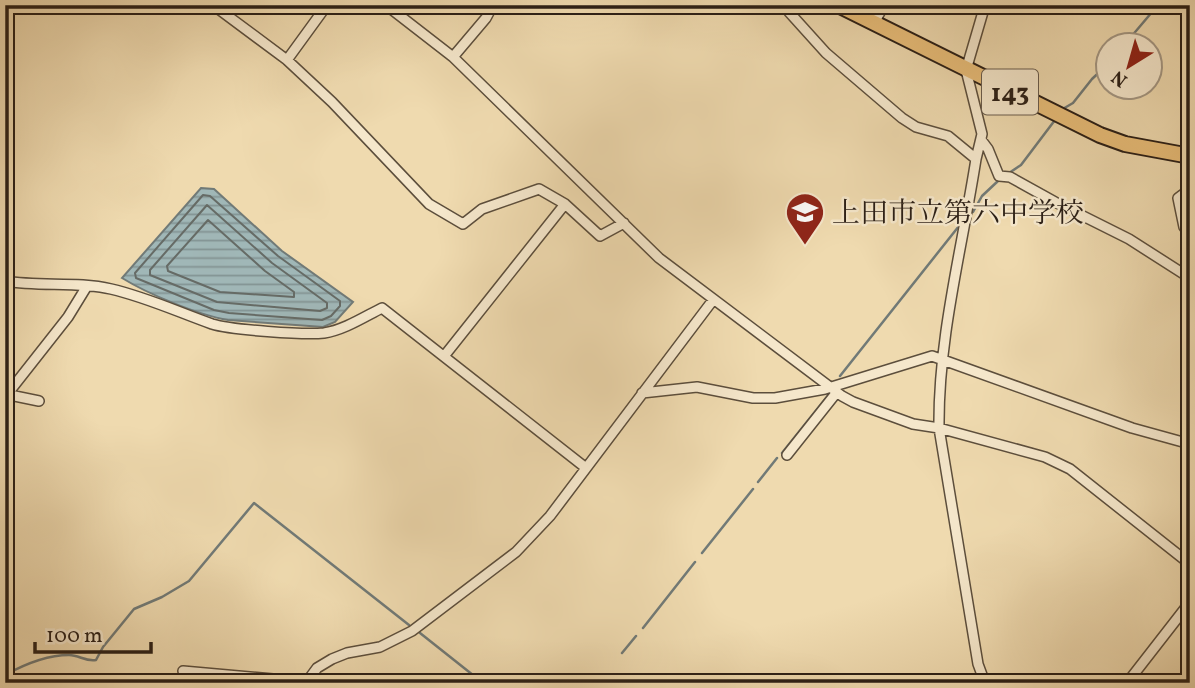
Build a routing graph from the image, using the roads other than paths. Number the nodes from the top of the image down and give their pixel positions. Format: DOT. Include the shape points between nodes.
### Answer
graph roads {
  1 [pos="213,5"];
  2 [pos="327,5"];
  3 [pos="386,5"];
  4 [pos="493,5"];
  5 [pos="786,5"];
  6 [pos="838,5"];
  7 [pos="884,5"];
  8 [pos="985,5"];
  9 [pos="874,23"];
  10 [pos="453,57"];
  11 [pos="287,60"];
  12 [pos="966,70"];
  13 [pos="982,141"];
  14 [pos="1190,156"];
  15 [pos="976,159"];
  16 [pos="1190,189"];
  17 [pos="565,204"];
  18 [pos="624,223"];
  19 [pos="1190,235"];
  20 [pos="1190,278"];
  21 [pos="5,281"];
  22 [pos="88,286"];
  23 [pos="713,300"];
  24 [pos="445,355"];
  25 [pos="941,358"];
  26 [pos="834,390"];
  27 [pos="642,393"];
  28 [pos="6,395"];
  29 [pos="39,401"];
  30 [pos="939,428"];
  31 [pos="1190,444"];
  32 [pos="787,455"];
  33 [pos="586,468"];
  34 [pos="1190,564"];
  35 [pos="1190,601"];
  36 [pos="183,671"];
  37 [pos="307,682"];
  38 [pos="985,683"];
  39 [pos="1127,683"];
  1 -- 11 [label="street"];
  2 -- 11 [label="street"];
  3 -- 10 [label="street"];
  4 -- 10 [label="street"];
  5 -- 15 [label="street" via="826,53 902,118 915,127 948,136"];
  6 -- 9 [label="highway, 143"];
  7 -- 9 [label="street"];
  8 -- 12 [label="street"];
  9 -- 12 [label="highway, 143"];
  10 -- 18 [label="street"];
  11 -- 17 [label="street" via="429,204 463,224 482,209 539,189"];
  12 -- 13 [label="street"];
  12 -- 14 [label="highway, 143" via="1106,137"];
  13 -- 15 [label="street"];
  13 -- 20 [label="street" via="999,176 1010,177 1129,239"];
  15 -- 25 [label="street"];
  16 -- 19 [label="street" via="1178,198"];
  17 -- 18 [label="street" via="600,236"];
  17 -- 24 [label="street"];
  18 -- 23 [label="street" via="659,258"];
  21 -- 22 [label="street"];
  22 -- 24 [label="street" via="137,295 221,326 308,333 343,327 382,308"];
  22 -- 28 [label="street"];
  23 -- 26 [label="street"];
  23 -- 27 [label="street"];
  24 -- 33 [label="street"];
  25 -- 26 [label="street" via="932,356"];
  25 -- 30 [label="street"];
  25 -- 31 [label="street" via="1132,428"];
  26 -- 27 [label="street" via="765,399 697,387"];
  26 -- 30 [label="street" via="894,417"];
  26 -- 32 [label="street"];
  27 -- 33 [label="street"];
  28 -- 29 [label="street"];
  30 -- 34 [label="street" via="1045,457 1070,469"];
  30 -- 38 [label="street" via="978,664"];
  33 -- 37 [label="street" via="550,516 503,563 402,637 332,659 317,668"];
  35 -- 39 [label="street"];
  36 -- 37 [label="street"];
}
